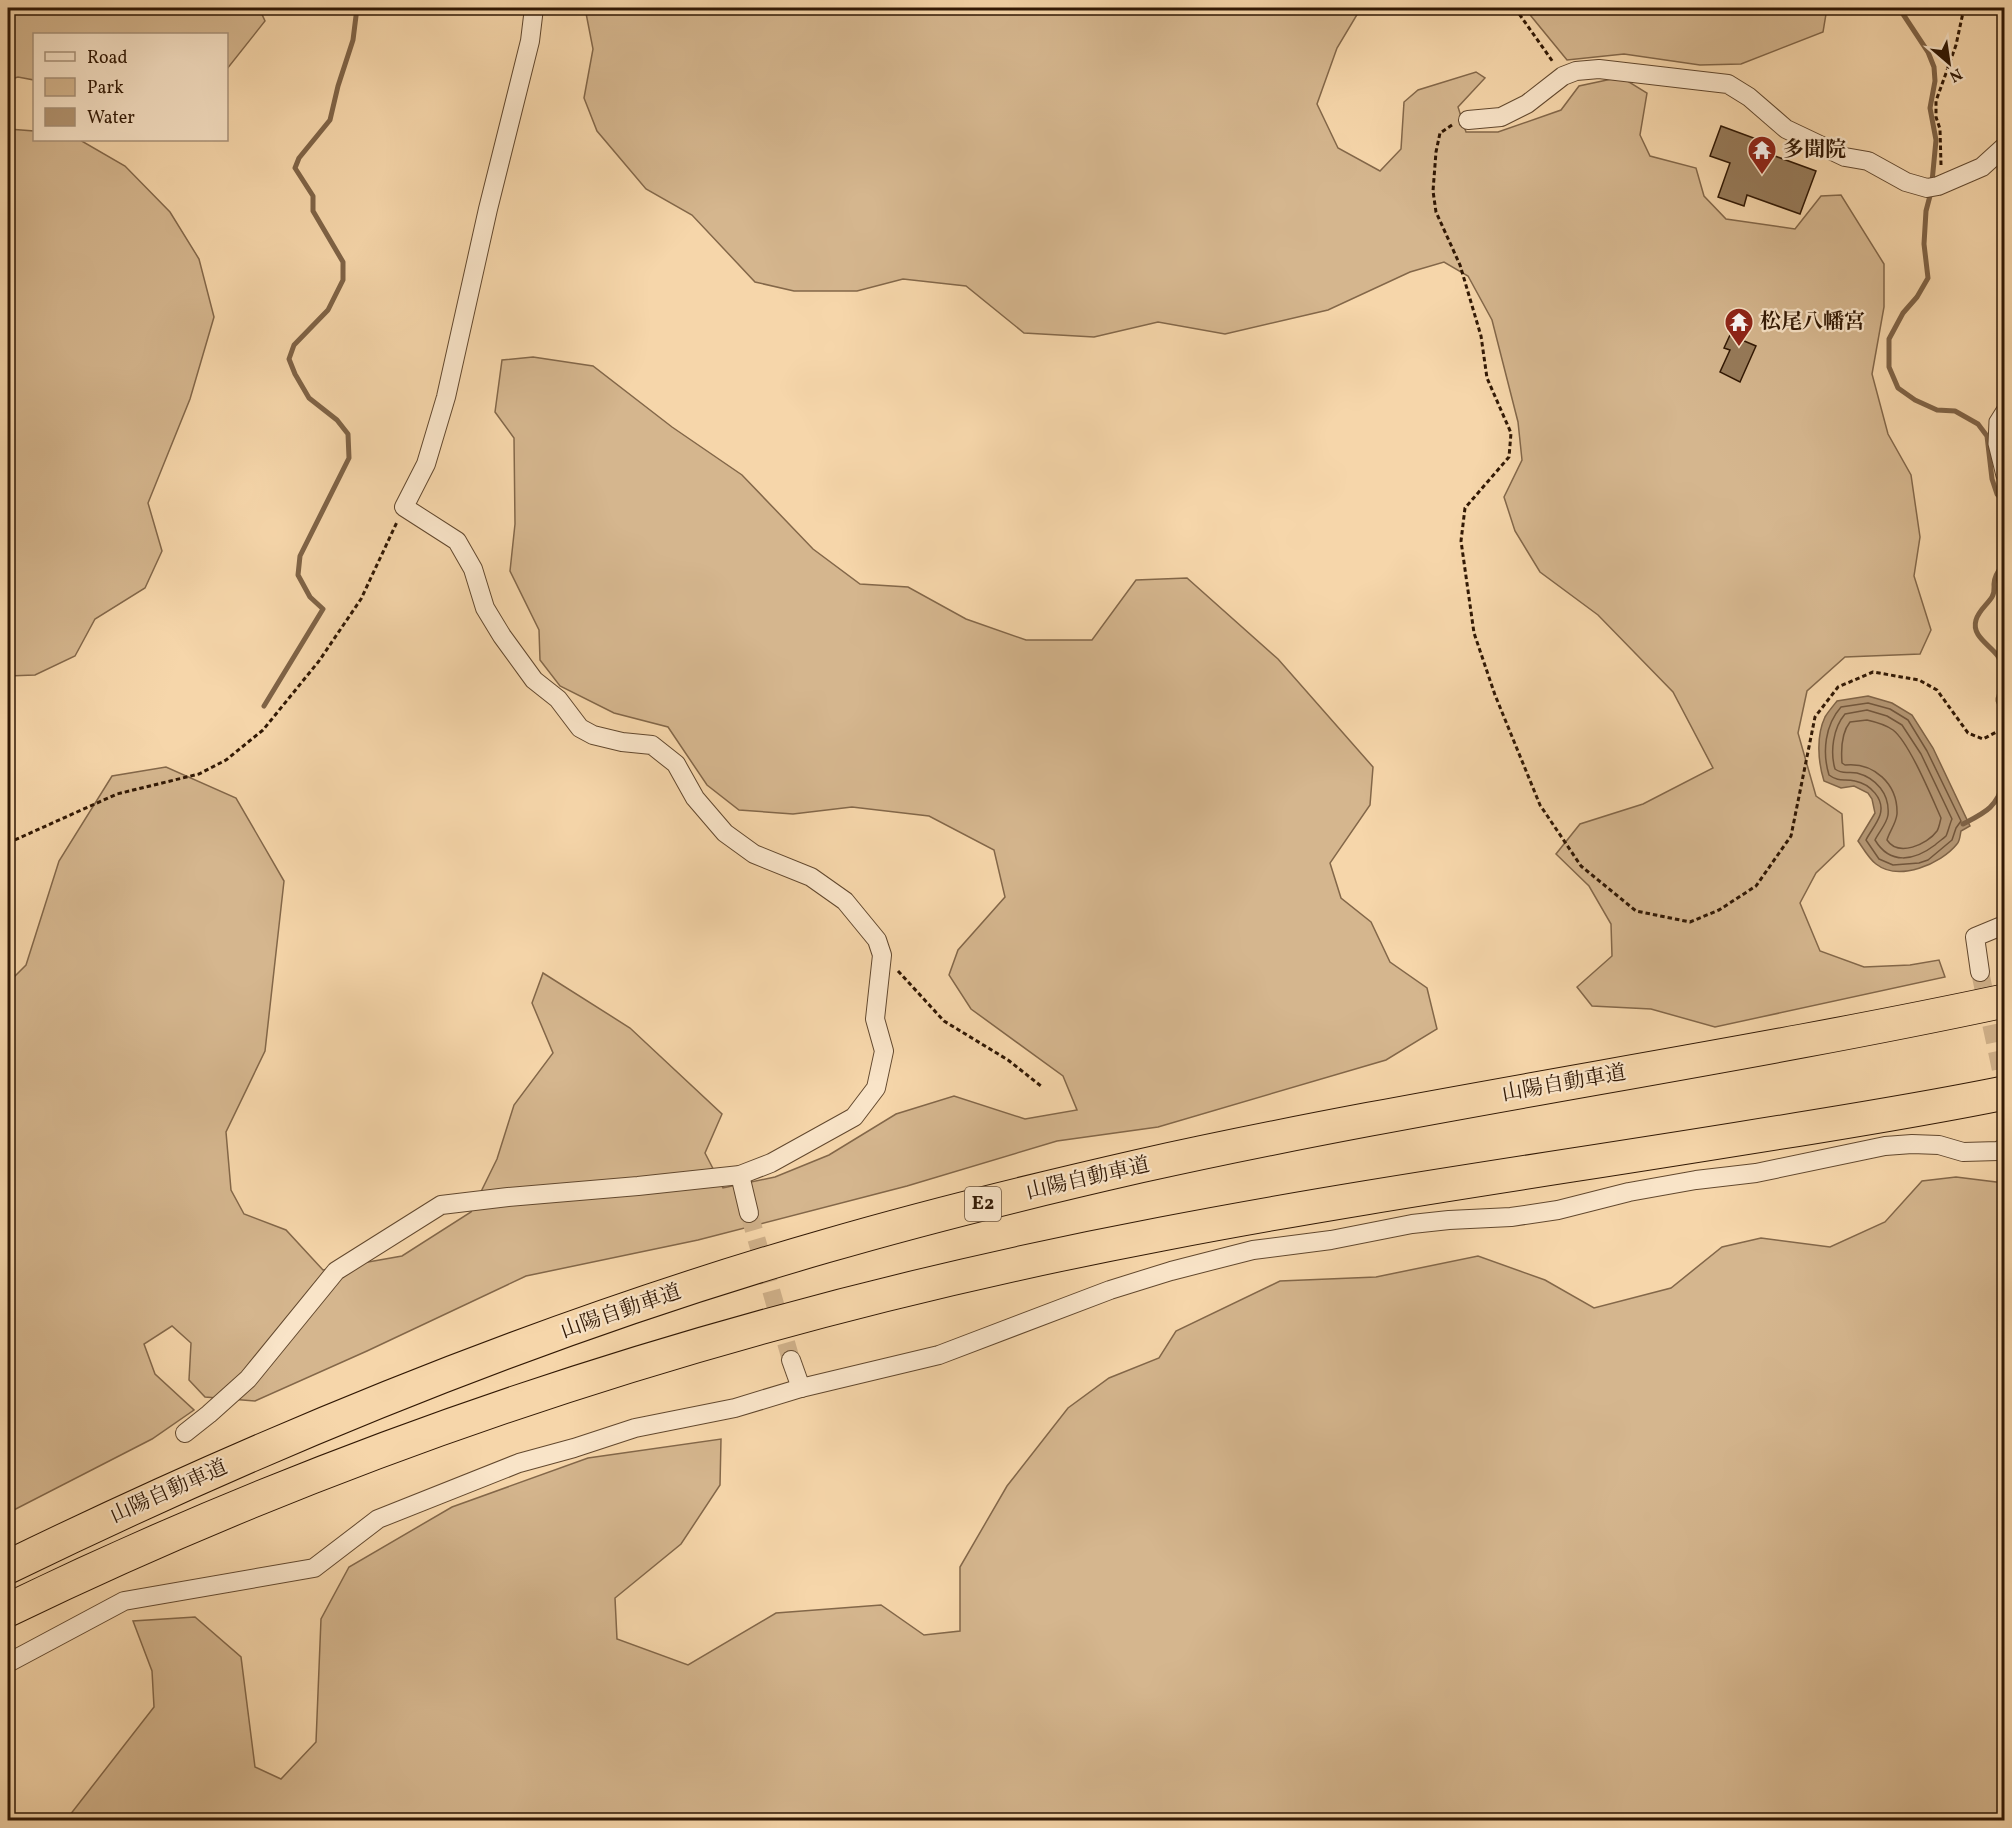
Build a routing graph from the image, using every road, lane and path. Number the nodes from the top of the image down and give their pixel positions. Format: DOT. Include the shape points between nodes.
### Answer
graph roads {
  1 [pos="534,8"];
  2 [pos="1515,8"];
  3 [pos="1964,8"];
  4 [pos="1563,76"];
  5 [pos="1468,120"];
  6 [pos="2004,147"];
  7 [pos="1936,186"];
  8 [pos="2004,405"];
  9 [pos="2001,476"];
  10 [pos="404,507"];
  11 [pos="2004,728"];
  12 [pos="8,843"];
  13 [pos="2004,925"];
  14 [pos="882,954"];
  15 [pos="1980,972"];
  16 [pos="2004,1001"];
  17 [pos="1041,1086"];
  18 [pos="2004,1093"];
  19 [pos="2004,1148"];
  20 [pos="740,1174"];
  21 [pos="749,1213"];
  22 [pos="791,1360"];
  23 [pos="801,1388"];
  24 [pos="185,1432"];
  25 [pos="8,1567"];
  26 [pos="8,1610"];
  27 [pos="8,1663"];
  1 -- 10 [label="street" via="530,41 446,397 426,464"];
  2 -- 4 [label="path"];
  3 -- 7 [label="path" via="1956,45 1936,100 1941,129 1940,178"];
  4 -- 5 [label="street" via="1527,104 1501,117"];
  4 -- 7 [label="street" via="1599,69 1728,84 1786,129 1845,157 1868,161 1906,182"];
  5 -- 11 [label="path" via="1440,133 1432,192 1481,336 1487,378 1510,433 1509,458 1465,508 1461,541 1474,633 1540,804 1581,866 1636,911 1690,922 1719,910 1756,886 1791,836 1815,717 1838,687 1873,672 1919,680 1937,690 1968,733 1983,739"];
  6 -- 7 [label="street" via="1983,167"];
  8 -- 9 [label="lane" via="1994,421"];
  10 -- 12 [label="path" via="361,599 319,661 262,730 226,760 199,774 117,794"];
  10 -- 14 [label="street" via="457,541 502,636 534,680 558,699 580,728 622,742 652,745 676,764 694,798 725,833 754,854 811,877 845,901 877,940"];
  13 -- 15 [label="street" via="1975,937"];
  14 -- 17 [label="path" via="944,1021 1008,1060"];
  14 -- 20 [label="street" via="875,1019 884,1051 876,1088 854,1117 771,1163"];
  16 -- 25 [label="highway, 山陽自動車道 / E2" via="1293,1134 1141,1166 825,1246 534,1342 376,1402"];
  18 -- 26 [label="highway, 山陽自動車道" via="1162,1234 992,1269 832,1309 688,1347 530,1397 375,1453 222,1513"];
  19 -- 23 [label="street" via="1963,1152 1939,1145 1886,1146 1756,1173 1629,1192 1558,1210 1412,1224 1254,1251 1110,1290 939,1355"];
  20 -- 21 [label="street"];
  20 -- 24 [label="street" via="441,1205 336,1271 248,1379"];
  22 -- 23 [label="street"];
  23 -- 27 [label="street" via="735,1408 635,1428 519,1463 378,1519 314,1568 124,1601"];
}
